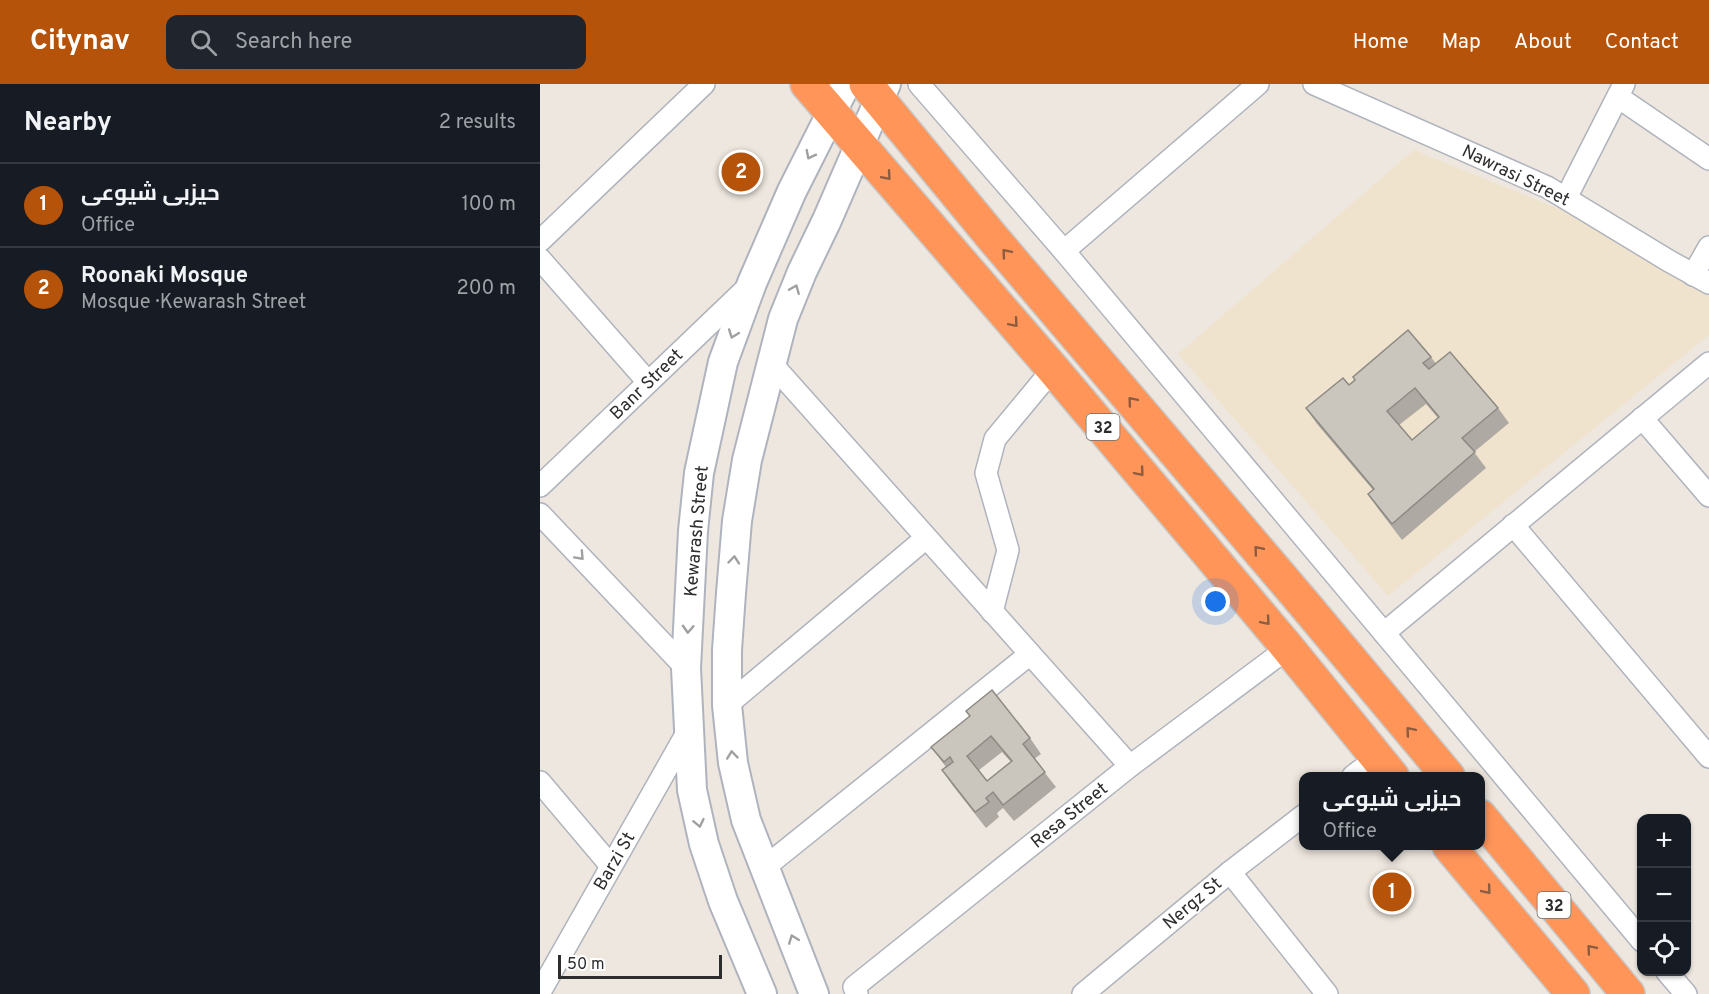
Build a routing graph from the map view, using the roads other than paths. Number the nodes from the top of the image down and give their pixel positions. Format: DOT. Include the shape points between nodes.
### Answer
graph roads {
  1 [pos="704,84"];
  2 [pos="807,84"];
  3 [pos="919,84"];
  4 [pos="1258,84"];
  5 [pos="1314,84"];
  6 [pos="877,89"];
  7 [pos="1621,91"];
  8 [pos="839,98"];
  9 [pos="859,144"];
  10 [pos="1709,159"];
  11 [pos="1566,198"];
  12 [pos="540,241"];
  13 [pos="1709,247"];
  14 [pos="1064,251"];
  15 [pos="540,259"];
  16 [pos="1701,279"];
  17 [pos="752,284"];
  18 [pos="771,363"];
  19 [pos="1709,363"];
  20 [pos="1053,369"];
  21 [pos="648,382"];
  22 [pos="1642,418"];
  23 [pos="540,486"];
  24 [pos="1709,496"];
  25 [pos="540,514"];
  26 [pos="1513,525"];
  27 [pos="926,538"];
  28 [pos="993,612"];
  29 [pos="1384,633"];
  30 [pos="1288,648"];
  31 [pos="1030,654"];
  32 [pos="686,668"];
  33 [pos="728,705"];
  34 [pos="688,731"];
  35 [pos="1709,757"];
  36 [pos="1130,766"];
  37 [pos="1374,770"];
  38 [pos="1444,772"];
  39 [pos="540,782"];
  40 [pos="1299,819"];
  41 [pos="1485,822"];
  42 [pos="1452,850"];
  43 [pos="611,866"];
  44 [pos="765,867"];
  45 [pos="1230,872"];
  46 [pos="1637,936"];
  47 [pos="1670,976"];
  48 [pos="542,982"];
  49 [pos="856,990"];
  50 [pos="1325,993"];
  51 [pos="762,994"];
  52 [pos="814,994"];
  53 [pos="1083,994"];
  54 [pos="1573,994"];
  55 [pos="1628,994"];
  56 [pos="1686,994"];
  1 -- 12 [label="street"];
  2 -- 8 [label="highway, 32"];
  3 -- 14 [label="street"];
  4 -- 14 [label="street"];
  5 -- 11 [label="street, Nawrasi Street"];
  6 -- 9 [label="main road"];
  38 -- 6 [label="highway, 32, one-way" via="1000,246"];
  7 -- 10 [label="street"];
  7 -- 11 [label="street"];
  8 -- 9 [label="highway, 32"];
  8 -- 17 [label="main road, Kewarash Street, one-way" via="792,191"];
  18 -- 9 [label="main road, one-way" via="802,272"];
  9 -- 20 [label="highway, 32, one-way"];
  11 -- 16 [label="street, Nawrasi Street"];
  13 -- 16 [label="street"];
  14 -- 29 [label="street"];
  15 -- 21 [label="street"];
  17 -- 21 [label="street, Banr Street"];
  17 -- 32 [label="main road, Kewarash Street, one-way" via="723,362 699,473"];
  18 -- 27 [label="street"];
  33 -- 18 [label="main road, one-way" via="727,650 737,521 747,460"];
  19 -- 22 [label="street"];
  20 -- 28 [label="street" via="995,439 986,473 1008,550"];
  20 -- 30 [label="highway, 32, one-way"];
  21 -- 23 [label="street, Banr Street"];
  22 -- 24 [label="street"];
  22 -- 26 [label="street"];
  25 -- 32 [label="street, one-way"];
  26 -- 29 [label="street"];
  26 -- 35 [label="street"];
  27 -- 28 [label="street"];
  27 -- 33 [label="street"];
  28 -- 31 [label="street"];
  29 -- 46 [label="street"];
  30 -- 36 [label="street, Resa Street"];
  30 -- 37 [label="highway, 32"];
  31 -- 36 [label="street"];
  31 -- 44 [label="street"];
  32 -- 34 [label="main road, Kewarash Street"];
  44 -- 33 [label="main road, one-way" via="746,820 733,763"];
  34 -- 43 [label="street, Barzi St"];
  34 -- 51 [label="main road, Kewarash Street, one-way" via="692,790 704,844"];
  36 -- 49 [label="street, Resa Street"];
  39 -- 43 [label="street"];
  40 -- 45 [label="street, Nergz St"];
  55 -- 41 [label="highway, 32, one-way"];
  42 -- 54 [label="highway, 32, one-way"];
  43 -- 48 [label="street, Barzi St"];
  52 -- 44 [label="main road, one-way"];
  45 -- 50 [label="street"];
  45 -- 53 [label="street, Nergz St"];
  47 -- 56 [label="street"];
}
